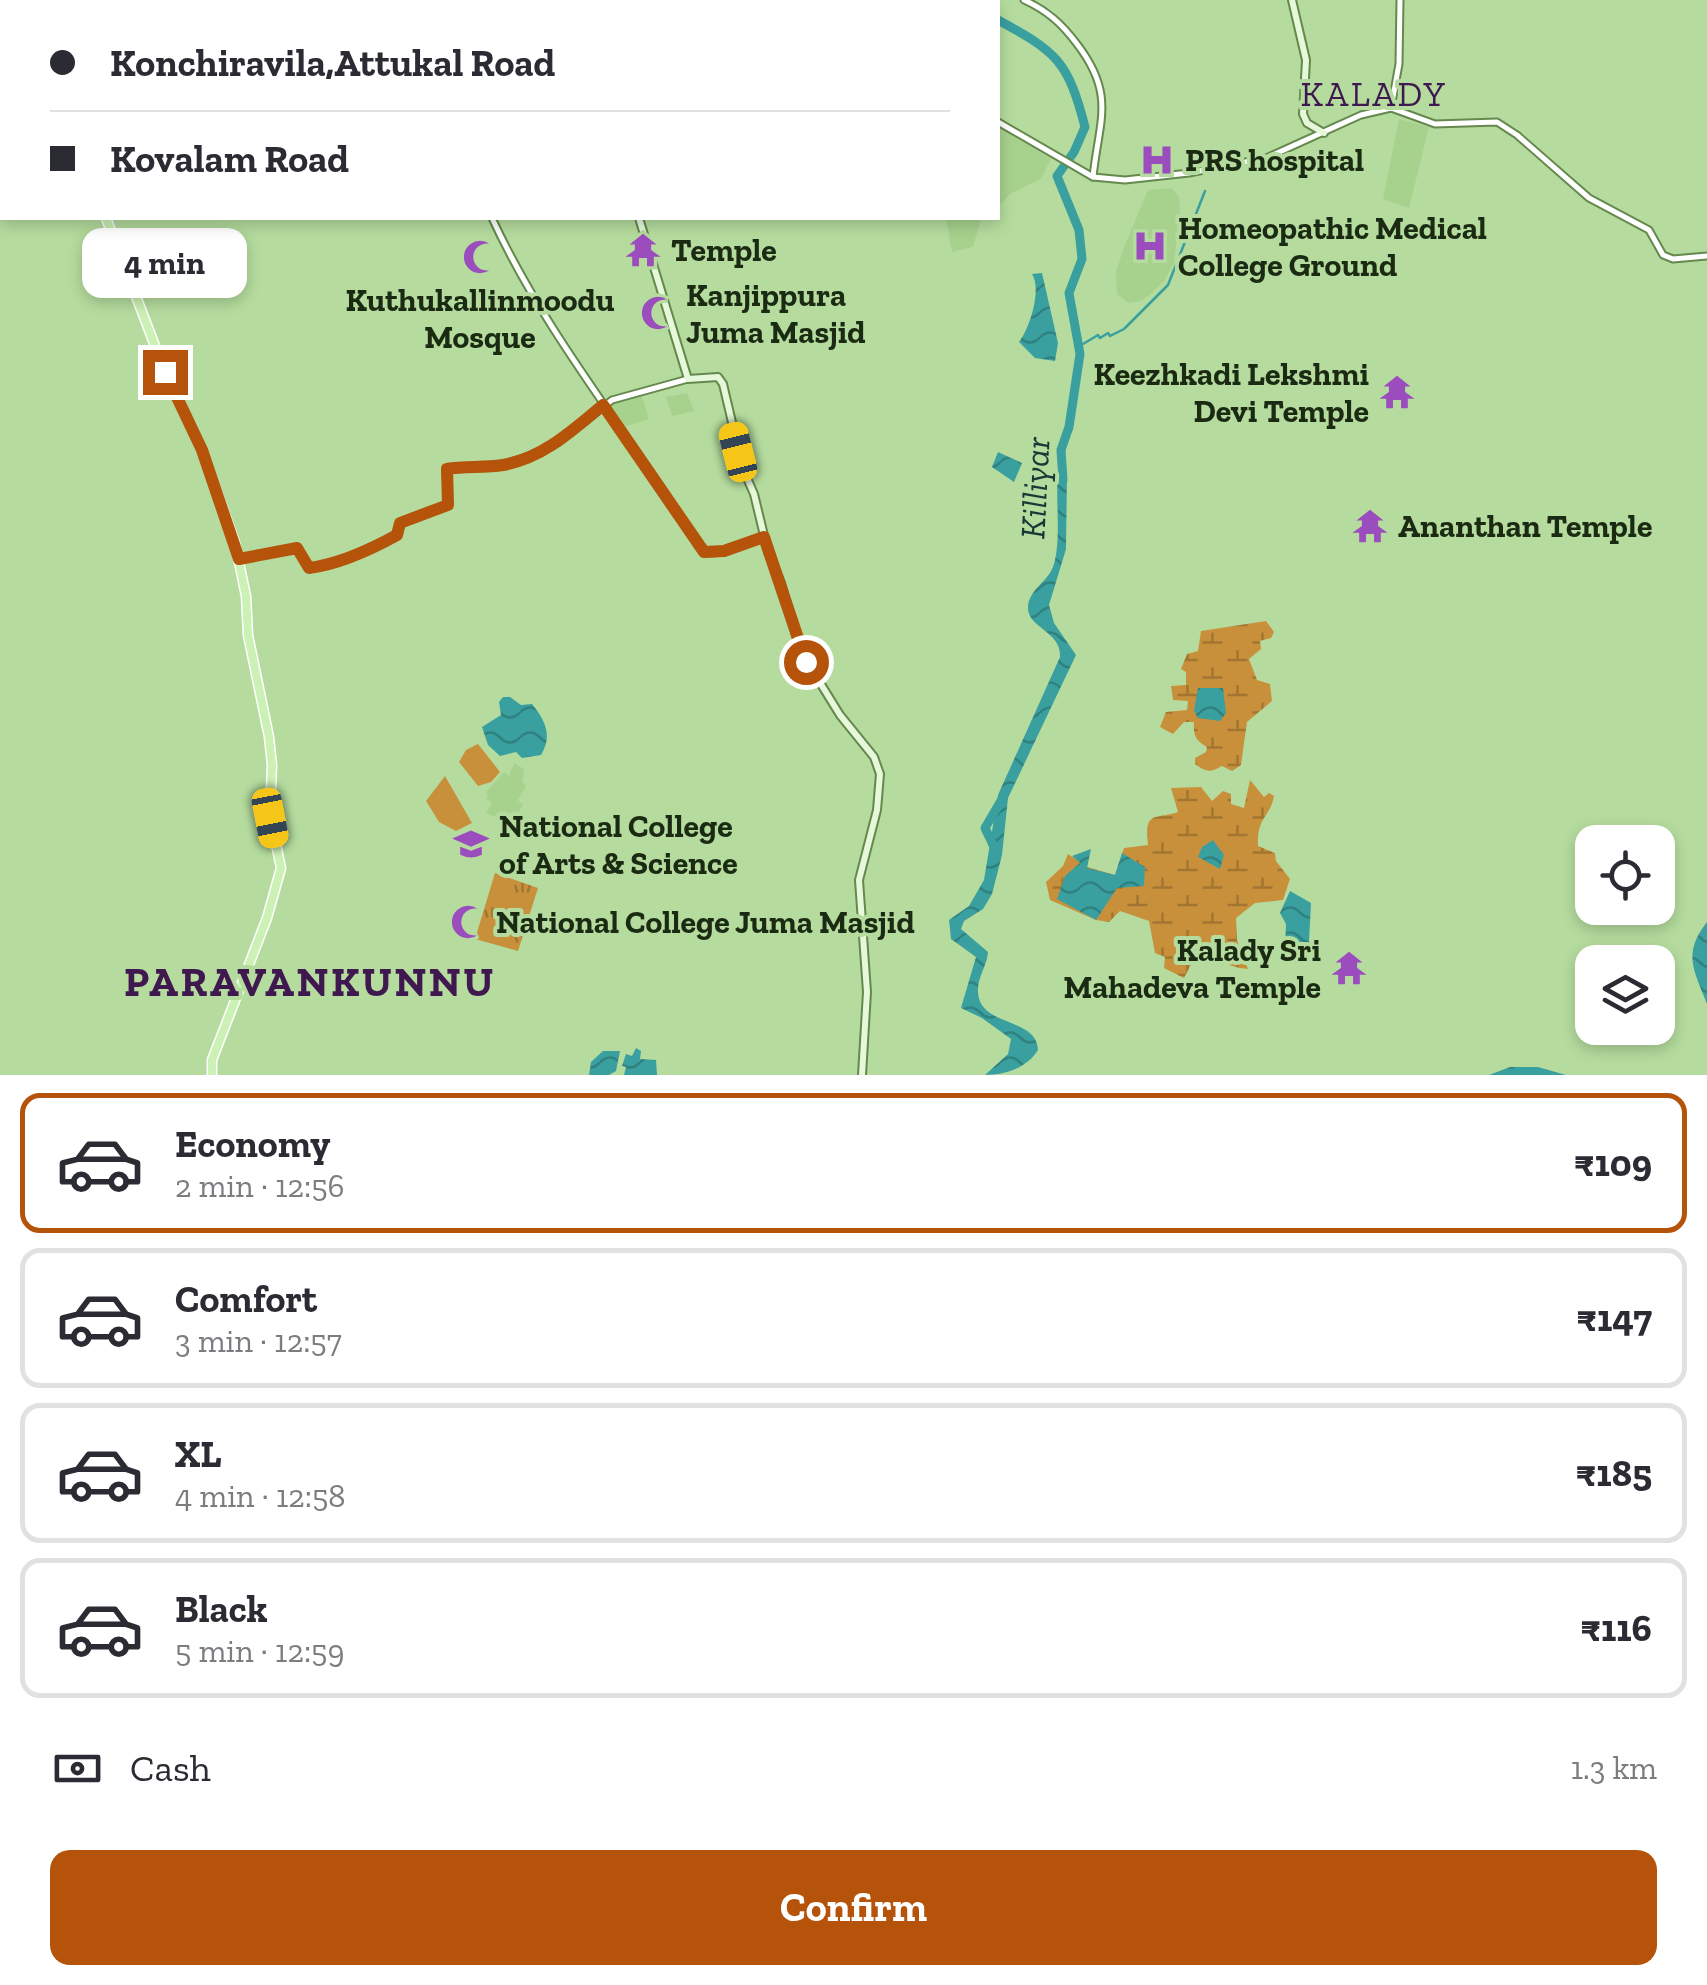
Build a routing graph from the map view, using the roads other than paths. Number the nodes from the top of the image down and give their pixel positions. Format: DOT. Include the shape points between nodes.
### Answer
graph roads {
  1 [pos="1024,0"];
  2 [pos="1292,0"];
  3 [pos="1400,0"];
  4 [pos="1391,108"];
  5 [pos="1000,123"];
  6 [pos="1324,133"];
  7 [pos="1093,177"];
  8 [pos="107,220"];
  9 [pos="493,220"];
  10 [pos="641,220"];
  11 [pos="1707,256"];
  12 [pos="688,379"];
  13 [pos="603,405"];
  14 [pos="764,537"];
  15 [pos="239,559"];
  16 [pos="212,1075"];
  17 [pos="862,1075"];
  1 -- 7 [label="street" via="1059,21 1096,68 1102,116"];
  2 -- 6 [label="main road" via="1306,60 1303,114"];
  3 -- 4 [label="street"];
  4 -- 6 [label="street"];
  4 -- 11 [label="street" via="1435,124 1497,122 1589,198 1649,230 1662,256"];
  5 -- 7 [label="street"];
  6 -- 7 [label="street" via="1232,166 1125,180"];
  8 -- 15 [label="main road" via="202,450"];
  9 -- 13 [label="street" via="524,285"];
  10 -- 12 [label="main road"];
  12 -- 13 [label="street"];
  12 -- 14 [label="main road" via="718,377 722,384"];
  13 -- 14 [label="street" via="704,552"];
  13 -- 15 [label="street" via="536,454 447,469 448,505 400,523 397,535 359,554 309,568 297,548"];
  14 -- 17 [label="main road" via="801,652 880,774 859,880 867,992"];
  15 -- 16 [label="main road" via="269,737 270,815 281,868"];
}
